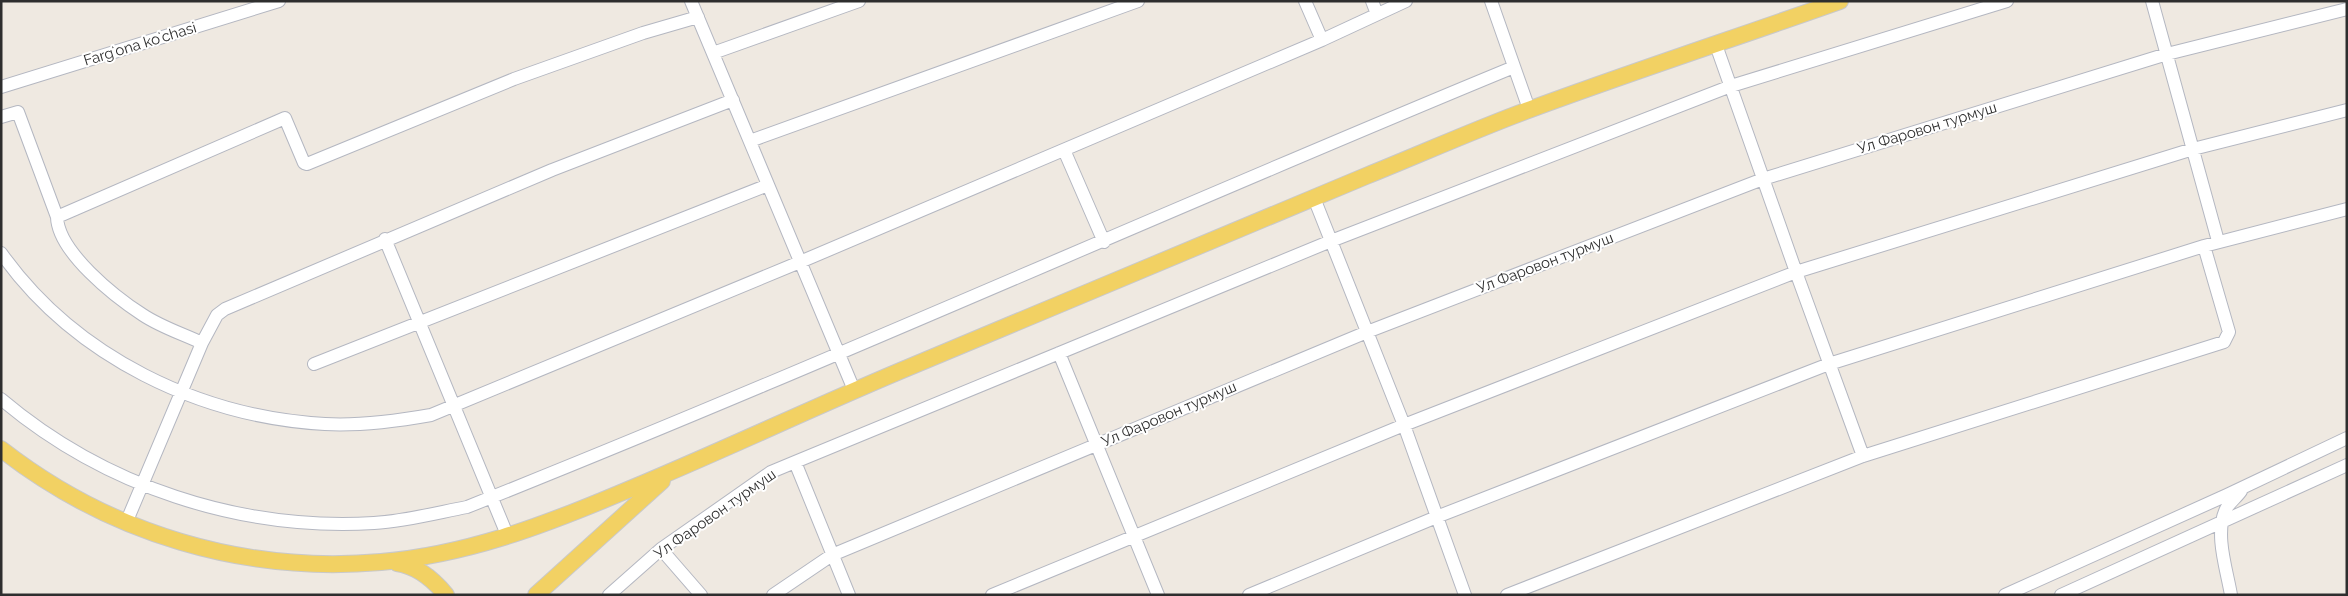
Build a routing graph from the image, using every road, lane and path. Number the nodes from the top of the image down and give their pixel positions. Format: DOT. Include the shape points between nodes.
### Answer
graph roads {
  1 [pos="279,1"];
  2 [pos="859,1"];
  3 [pos="1138,1"];
  4 [pos="1305,1"];
  5 [pos="1372,1"];
  6 [pos="1406,1"];
  7 [pos="1491,1"];
  8 [pos="1840,1"];
  9 [pos="2007,1"];
  10 [pos="2152,1"];
  11 [pos="696,6"];
  12 [pos="2347,9"];
  13 [pos="1378,14"];
  14 [pos="1322,40"];
  15 [pos="1716,45"];
  16 [pos="714,53"];
  17 [pos="2166,54"];
  18 [pos="1514,67"];
  19 [pos="1731,86"];
  20 [pos="1,87"];
  21 [pos="733,100"];
  22 [pos="1529,109"];
  23 [pos="2347,110"];
  24 [pos="1,117"];
  25 [pos="750,141"];
  26 [pos="2193,148"];
  27 [pos="1064,150"];
  28 [pos="1763,179"];
  29 [pos="768,185"];
  30 [pos="1314,198"];
  31 [pos="2347,209"];
  32 [pos="57,217"];
  33 [pos="385,240"];
  34 [pos="1331,240"];
  35 [pos="2218,241"];
  36 [pos="1104,242"];
  37 [pos="2204,246"];
  38 [pos="1,253"];
  39 [pos="800,262"];
  40 [pos="1796,272"];
  41 [pos="420,322"];
  42 [pos="1367,332"];
  43 [pos="202,343"];
  44 [pos="1058,353"];
  45 [pos="838,354"];
  46 [pos="314,364"];
  47 [pos="1829,364"];
  48 [pos="854,390"];
  49 [pos="180,393"];
  50 [pos="1,400"];
  51 [pos="455,407"];
  52 [pos="1404,424"];
  53 [pos="2347,438"];
  54 [pos="1096,445"];
  55 [pos="1,449"];
  56 [pos="1863,456"];
  57 [pos="794,462"];
  58 [pos="2347,465"];
  59 [pos="671,473"];
  60 [pos="142,486"];
  61 [pos="2246,486"];
  62 [pos="492,497"];
  63 [pos="1439,516"];
  64 [pos="2222,522"];
  65 [pos="126,523"];
  66 [pos="1133,536"];
  67 [pos="508,537"];
  68 [pos="661,549"];
  69 [pos="832,555"];
  70 [pos="382,562"];
  71 [pos="446,595"];
  72 [pos="536,595"];
  73 [pos="609,595"];
  74 [pos="701,595"];
  75 [pos="772,595"];
  76 [pos="849,595"];
  77 [pos="992,595"];
  78 [pos="1158,595"];
  79 [pos="1249,595"];
  80 [pos="1466,595"];
  81 [pos="1507,595"];
  82 [pos="2006,595"];
  83 [pos="2061,595"];
  84 [pos="2231,595"];
  1 -- 20 [label="street, Fargʻona koʻchasi"];
  2 -- 16 [label="street"];
  3 -- 25 [label="street"];
  4 -- 14 [label="street"];
  5 -- 13 [label="street"];
  6 -- 13 [label="street"];
  7 -- 18 [label="street"];
  8 -- 15 [label="main road"];
  9 -- 19 [label="street, Ул Фаровон турмуш"];
  10 -- 17 [label="street"];
  11 -- 16 [label="street"];
  11 -- 32 [label="street" via="643,33 514,79 307,164 285,118"];
  12 -- 17 [label="street, Ул Фаровон турмуш"];
  13 -- 14 [label="street"];
  14 -- 27 [label="street"];
  15 -- 19 [label="street"];
  15 -- 22 [label="main road"];
  16 -- 21 [label="street"];
  17 -- 26 [label="street"];
  17 -- 28 [label="street, Ул Фаровон турмуш"];
  18 -- 22 [label="street"];
  18 -- 36 [label="street"];
  19 -- 28 [label="street"];
  19 -- 34 [label="street, Ул Фаровон турмуш"];
  21 -- 25 [label="street"];
  21 -- 33 [label="street" via="552,170"];
  22 -- 30 [label="main road"];
  23 -- 26 [label="street"];
  24 -- 32 [label="street" via="18,112"];
  25 -- 29 [label="street"];
  26 -- 35 [label="street"];
  26 -- 40 [label="street"];
  27 -- 36 [label="street"];
  27 -- 39 [label="street"];
  28 -- 40 [label="street"];
  28 -- 42 [label="street, Ул Фаровон турмуш"];
  29 -- 39 [label="street"];
  29 -- 41 [label="street"];
  30 -- 34 [label="street"];
  30 -- 48 [label="main road"];
  31 -- 35 [label="street"];
  32 -- 43 [label="street" via="60,235 73,255 102,283 144,316"];
  33 -- 41 [label="street"];
  33 -- 43 [label="street" via="225,309"];
  34 -- 42 [label="street"];
  34 -- 44 [label="street, Ул Фаровон турмуш"];
  35 -- 37 [label="street"];
  36 -- 45 [label="street"];
  37 -- 47 [label="street"];
  37 -- 56 [label="street" via="2229,332 2224,342"];
  38 -- 49 [label="street" via="50,309 84,338 122,363"];
  39 -- 45 [label="street"];
  39 -- 51 [label="street"];
  40 -- 47 [label="street"];
  40 -- 52 [label="street"];
  41 -- 46 [label="street"];
  41 -- 51 [label="street"];
  42 -- 52 [label="street"];
  42 -- 54 [label="street, Ул Фаровон турмуш"];
  43 -- 49 [label="street"];
  44 -- 54 [label="street"];
  44 -- 57 [label="street, Ул Фаровон турмуш"];
  45 -- 48 [label="street"];
  45 -- 62 [label="street"];
  47 -- 56 [label="street"];
  47 -- 63 [label="street"];
  48 -- 59 [label="main road"];
  49 -- 51 [label="street" via="233,410 328,425 398,421"];
  49 -- 60 [label="street"];
  50 -- 60 [label="street" via="83,457"];
  51 -- 62 [label="street"];
  52 -- 63 [label="street"];
  52 -- 66 [label="street"];
  53 -- 61 [label="street"];
  54 -- 66 [label="street"];
  54 -- 69 [label="street, Ул Фаровон турмуш"];
  55 -- 65 [label="main road" via="53,484"];
  56 -- 81 [label="street"];
  57 -- 68 [label="street, Ул Фаровон турмуш" via="771,472"];
  57 -- 69 [label="street"];
  58 -- 64 [label="street"];
  59 -- 67 [label="main road"];
  59 -- 72 [label="main road"];
  60 -- 62 [label="street" via="253,516 342,523 404,520 467,507"];
  60 -- 65 [label="street"];
  61 -- 64 [label="street" via="2226,508"];
  61 -- 82 [label="street"];
  62 -- 67 [label="street"];
  63 -- 79 [label="street"];
  63 -- 80 [label="street"];
  64 -- 83 [label="street"];
  64 -- 84 [label="street" via="2221,535"];
  65 -- 70 [label="main road" via="188,546 252,559 318,564"];
  66 -- 77 [label="street"];
  66 -- 78 [label="street"];
  67 -- 70 [label="main road" via="446,553"];
  68 -- 73 [label="street, Ул Фаровон турмуш"];
  68 -- 74 [label="street"];
  69 -- 75 [label="street, Ул Фаровон турмуш"];
  69 -- 76 [label="street"];
  70 -- 71 [label="main road" via="403,564 421,572"];
}
